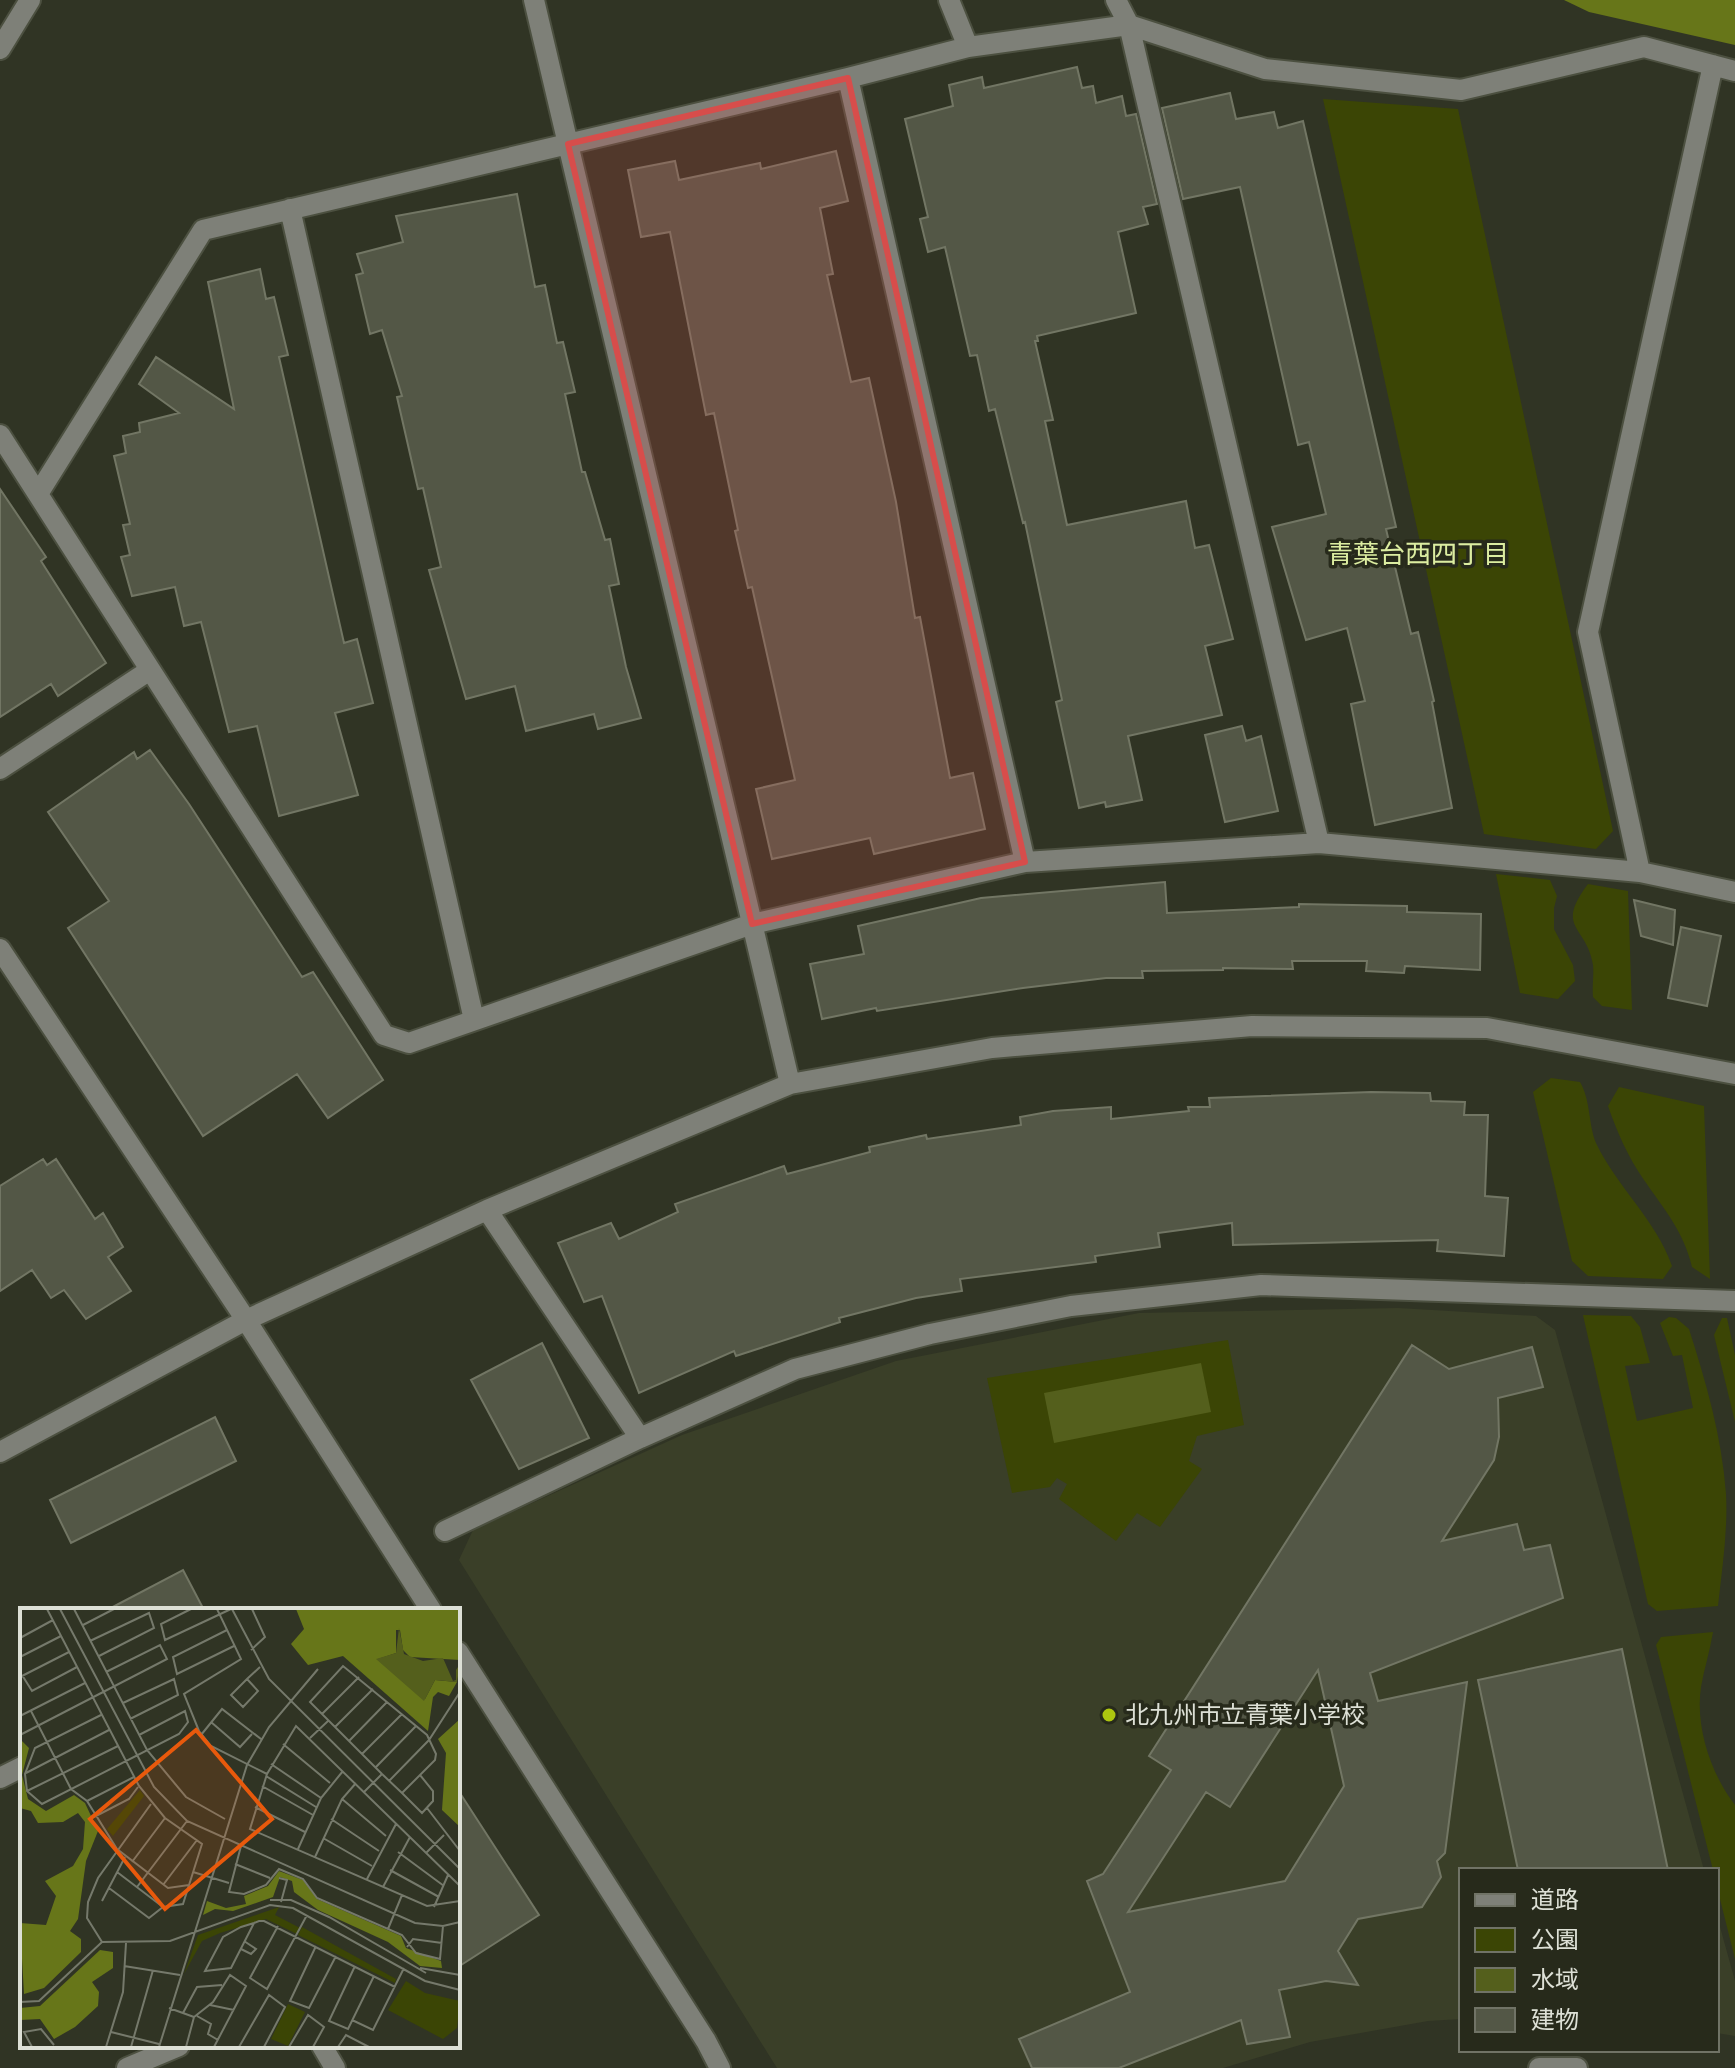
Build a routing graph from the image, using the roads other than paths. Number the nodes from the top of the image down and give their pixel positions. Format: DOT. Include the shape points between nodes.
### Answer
graph roads {
  1 [pos="30,0"];
  2 [pos="534,0"];
  3 [pos="949,0"];
  4 [pos="1116,0"];
  5 [pos="1129,25"];
  6 [pos="968,47"];
  7 [pos="0,49"];
  8 [pos="1713,65"];
  9 [pos="1735,71"];
  10 [pos="848,78"];
  11 [pos="568,144"];
  12 [pos="290,209"];
  13 [pos="0,435"];
  14 [pos="38,494"];
  15 [pos="150,670"];
  16 [pos="0,769"];
  17 [pos="1319,843"];
  18 [pos="1025,862"];
  19 [pos="1640,872"];
  20 [pos="1735,892"];
  21 [pos="752,924"];
  22 [pos="0,949"];
  23 [pos="474,1020"];
  24 [pos="1735,1074"];
  25 [pos="790,1084"];
  26 [pos="487,1210"];
  27 [pos="1735,1301"];
  28 [pos="246,1320"];
  29 [pos="640,1438"];
  30 [pos="0,1452"];
  31 [pos="445,1531"];
  32 [pos="430,1608"];
  33 [pos="460,1655"];
  34 [pos="20,1768"];
  35 [pos="0,1778"];
  36 [pos="174,2048"];
  37 [pos="323,2048"];
  38 [pos="127,2068"];
  39 [pos="335,2068"];
  40 [pos="720,2068"];
  41 [pos="1539,2068"];
  42 [pos="1577,2068"];
  1 -- 7 [label="street"];
  2 -- 11 [label="street"];
  3 -- 6 [label="street"];
  4 -- 5 [label="street"];
  5 -- 6 [label="street"];
  5 -- 8 [label="street" via="1265,69 1461,90 1644,47"];
  5 -- 17 [label="street"];
  6 -- 10 [label="street"];
  8 -- 9 [label="street"];
  8 -- 19 [label="street" via="1588,632"];
  10 -- 11 [label="street"];
  10 -- 18 [label="street"];
  11 -- 12 [label="street"];
  11 -- 21 [label="street"];
  12 -- 14 [label="street" via="203,230"];
  12 -- 23 [label="street"];
  13 -- 14 [label="street"];
  14 -- 15 [label="street"];
  15 -- 16 [label="street"];
  15 -- 23 [label="street" via="384,1035 409,1043"];
  17 -- 18 [label="street"];
  17 -- 19 [label="street"];
  18 -- 21 [label="street"];
  19 -- 20 [label="street"];
  21 -- 23 [label="street"];
  21 -- 25 [label="street"];
  22 -- 28 [label="street"];
  24 -- 25 [label="street" via="1487,1028 1252,1026 992,1048"];
  25 -- 26 [label="street"];
  26 -- 28 [label="street"];
  26 -- 29 [label="street"];
  27 -- 29 [label="street" via="1261,1285 1071,1306 930,1334 795,1369"];
  28 -- 30 [label="street"];
  28 -- 32 [label="street"];
  29 -- 31 [label="street"];
  33 -- 40 [label="street"];
  34 -- 35 [label="street"];
  36 -- 38 [label="street"];
  37 -- 39 [label="street"];
  41 -- 42 [label="street"];
}
